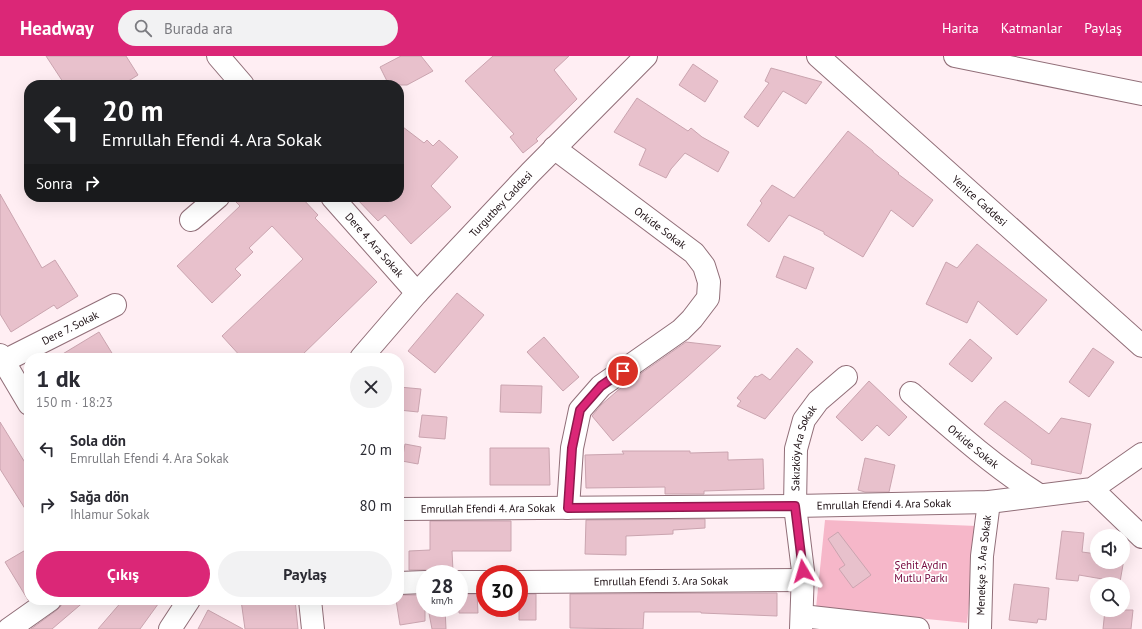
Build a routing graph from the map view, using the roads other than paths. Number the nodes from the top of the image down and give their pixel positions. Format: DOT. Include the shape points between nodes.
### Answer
graph roads {
  1 [pos="218,56"];
  2 [pos="646,56"];
  3 [pos="955,56"];
  4 [pos="816,58"];
  5 [pos="239,80"];
  6 [pos="1142,94"];
  7 [pos="554,148"];
  8 [pos="212,202"];
  9 [pos="336,202"];
  10 [pos="191,220"];
  11 [pos="417,293"];
  12 [pos="115,305"];
  13 [pos="1142,346"];
  14 [pos="30,353"];
  15 [pos="365,353"];
  16 [pos="24,357"];
  17 [pos="4,368"];
  18 [pos="846,377"];
  19 [pos="911,393"];
  20 [pos="24,397"];
  21 [pos="1142,454"];
  22 [pos="1092,489"];
  23 [pos="1039,495"];
  24 [pos="989,502"];
  25 [pos="795,506"];
  26 [pos="568,508"];
  27 [pos="404,509"];
  28 [pos="1142,537"];
  29 [pos="803,580"];
  30 [pos="416,582"];
  31 [pos="528,582"];
  32 [pos="404,583"];
  33 [pos="43,605"];
  34 [pos="186,605"];
  35 [pos="311,605"];
  36 [pos="802,622"];
  37 [pos="9,629"];
  38 [pos="170,629"];
  39 [pos="313,629"];
  40 [pos="918,629"];
  41 [pos="980,629"];
  1 -- 5 [label="street"];
  2 -- 7 [label="street, Turgutbey Caddesi"];
  3 -- 6 [label="street"];
  4 -- 13 [label="street, Yenice Caddesi"];
  7 -- 11 [label="street, Turgutbey Caddesi"];
  7 -- 26 [label="street, Orkide Sokak" via="694,254 704,266 709,282 708,298 681,330 601,386 580,410 572,448"];
  8 -- 10 [label="street"];
  9 -- 11 [label="street, Dere 4. Ara Sokak"];
  11 -- 15 [label="street, Turgutbey Caddesi"];
  12 -- 14 [label="street, Dere 7. Sokak"];
  16 -- 17 [label="street, Dere 7. Sokak"];
  17 -- 20 [label="street"];
  18 -- 25 [label="street, Sakızköy Ara Sokak" via="818,401 804,420 796,449"];
  19 -- 23 [label="street, Orkide Sokak" via="1020,483"];
  21 -- 22 [label="street, Emrullah Efendi 4. Ara Sokak"];
  22 -- 23 [label="street, Emrullah Efendi 4. Ara Sokak"];
  22 -- 28 [label="street"];
  23 -- 24 [label="street, Emrullah Efendi 4. Ara Sokak"];
  24 -- 25 [label="street, Emrullah Efendi 4. Ara Sokak"];
  24 -- 41 [label="street, Menekşe 3. Ara Sokak" via="982,556"];
  25 -- 26 [label="street, Emrullah Efendi 4. Ara Sokak"];
  25 -- 29 [label="street, Sakızköy Ara Sokak"];
  26 -- 27 [label="street, Emrullah Efendi 4. Ara Sokak"];
  29 -- 31 [label="street, Emrullah Efendi 3. Ara Sokak"];
  29 -- 36 [label="street, Sakızköy Ara Sokak"];
  30 -- 32 [label="street"];
  33 -- 37 [label="street"];
  34 -- 38 [label="street"];
  35 -- 39 [label="street"];
  36 -- 40 [label="street"];
}
